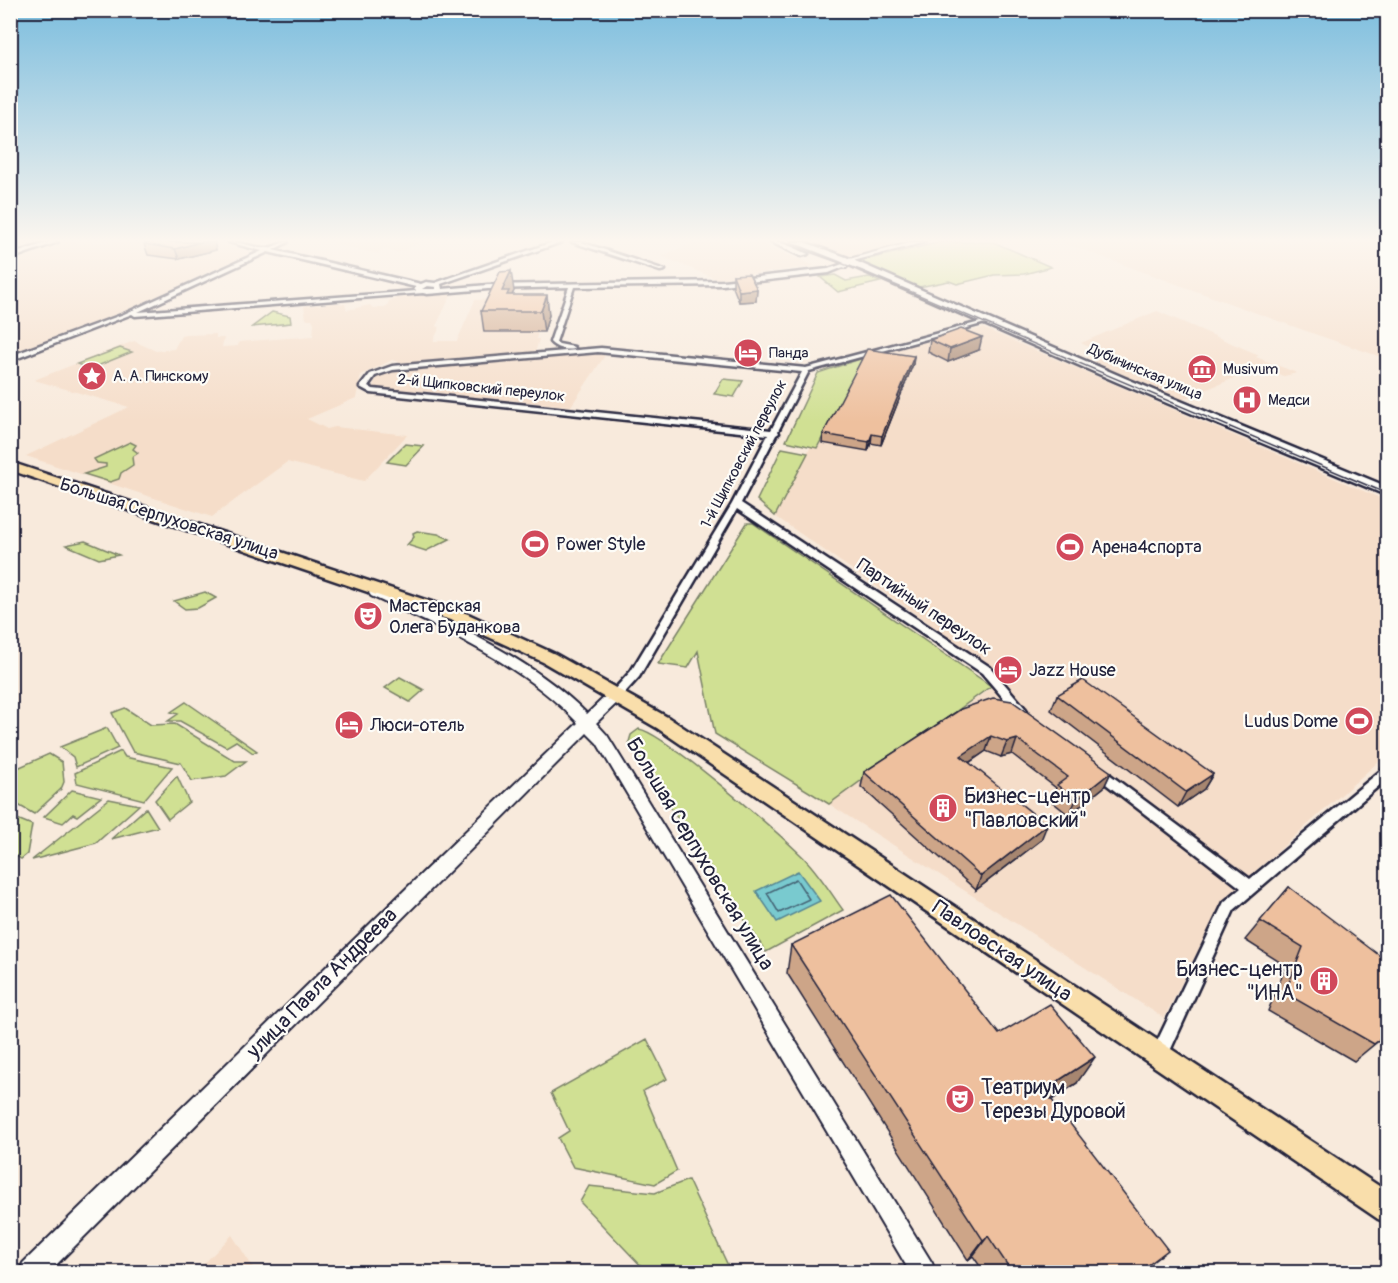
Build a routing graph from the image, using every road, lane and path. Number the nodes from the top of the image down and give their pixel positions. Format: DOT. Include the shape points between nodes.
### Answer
graph roads {
  1 [pos="155,302"];
  2 [pos="274,302"];
  3 [pos="567,302"];
  4 [pos="939,302"];
  5 [pos="126,315"];
  6 [pos="986,322"];
  7 [pos="554,345"];
  8 [pos="601,350"];
  9 [pos="534,355"];
  10 [pos="10,358"];
  11 [pos="806,370"];
  12 [pos="775,433"];
  13 [pos="10,466"];
  14 [pos="1388,492"];
  15 [pos="736,504"];
  16 [pos="328,572"];
  17 [pos="615,696"];
  18 [pos="1027,718"];
  19 [pos="588,723"];
  20 [pos="1083,760"];
  21 [pos="1388,771"];
  22 [pos="1250,887"];
  23 [pos="1159,1056"];
  24 [pos="1387,1208"];
  25 [pos="32,1272"];
  26 [pos="923,1272"];
  1 -- 5 [label="street"];
  2 -- 5 [label="street"];
  3 -- 7 [label="street"];
  4 -- 6 [label="main road, Дубининская улица"];
  5 -- 10 [label="street"];
  6 -- 11 [label="street"];
  6 -- 14 [label="main road, Дубининская улица"];
  7 -- 8 [label="street, 1-й Щипковский переулок"];
  7 -- 9 [label="street, 2-й Щипковский переулок"];
  8 -- 9 [label="street, 2-й Щипковский переулок"];
  8 -- 11 [label="street, 1-й Щипковский переулок"];
  9 -- 12 [label="street, 2-й Щипковский переулок" via="392,368 372,375 364,387 371,391"];
  11 -- 12 [label="street, 1-й Щипковский переулок"];
  12 -- 15 [label="street, 1-й Щипковский переулок"];
  13 -- 16 [label="main road, Большая Серпуховская улица"];
  15 -- 17 [label="street, 1-й Щипковский переулок" via="635,674"];
  15 -- 18 [label="street, Партийный переулок" via="986,670"];
  16 -- 17 [label="main road, Большая Серпуховская улица" via="512,639"];
  16 -- 19 [label="street, Большая Серпуховская улица" via="450,627 495,653 566,702"];
  17 -- 19 [label="street, улица Павла Андреева"];
  17 -- 23 [label="main road, Павловская улица" via="663,723"];
  19 -- 25 [label="street, улица Павла Андреева"];
  19 -- 26 [label="street, Большая Серпуховская улица" via="612,755"];
  20 -- 22 [label="street"];
  21 -- 22 [label="street"];
  22 -- 23 [label="street" via="1229,906"];
  23 -- 24 [label="main road, Павловская улица"];
}
